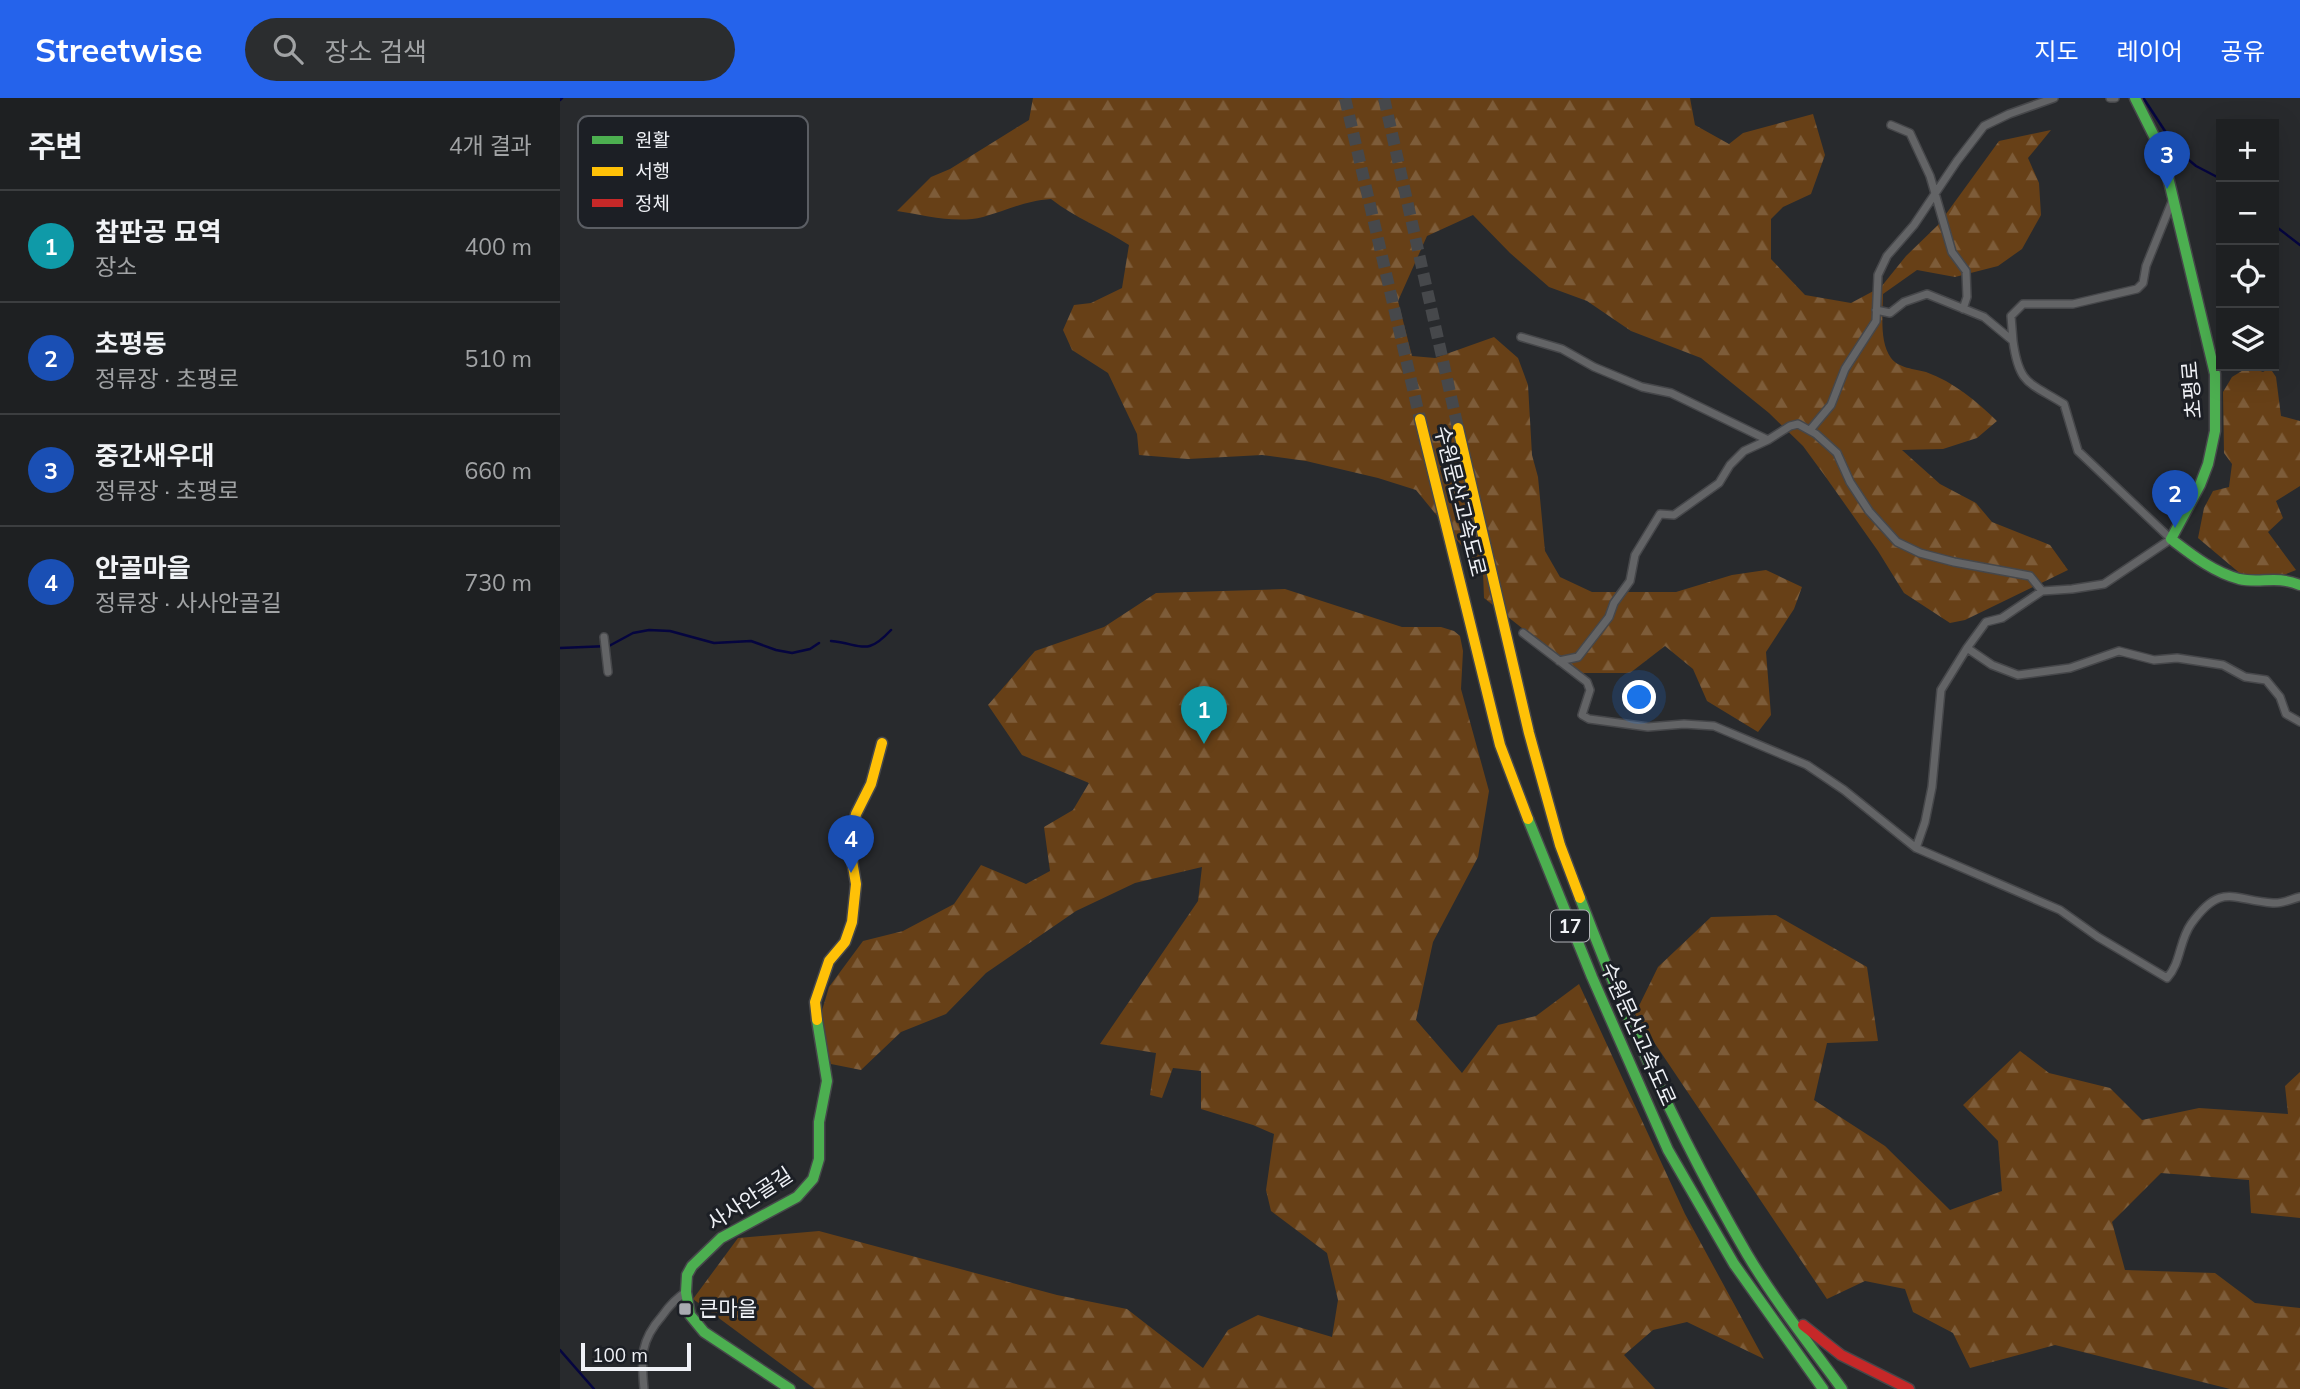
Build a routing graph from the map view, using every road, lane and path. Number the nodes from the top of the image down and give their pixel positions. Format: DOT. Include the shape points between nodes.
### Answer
graph roads {
  1 [pos="2054,98"];
  2 [pos="2135,98"];
  3 [pos="1891,125"];
  4 [pos="1934,194"];
  5 [pos="2173,198"];
  6 [pos="1963,309"];
  7 [pos="1876,310"];
  8 [pos="1521,337"];
  9 [pos="2013,341"];
  10 [pos="1420,419"];
  11 [pos="1458,428"];
  12 [pos="1810,430"];
  13 [pos="1768,440"];
  14 [pos="2171,539"];
  15 [pos="2300,585"];
  16 [pos="2042,591"];
  17 [pos="1523,633"];
  18 [pos="604,637"];
  19 [pos="1967,648"];
  20 [pos="1559,661"];
  21 [pos="608,672"];
  22 [pos="2300,722"];
  23 [pos="882,743"];
  24 [pos="1916,848"];
  25 [pos="2300,897"];
  26 [pos="686,1292"];
  27 [pos="1779,1302"];
  28 [pos="1820,1387"];
  29 [pos="644,1389"];
  30 [pos="790,1389"];
  31 [pos="1842,1389"];
  32 [pos="1909,1389"];
  1 -- 4 [label="street" via="1984,126"];
  2 -- 5 [label="main road, 초평로" via="2162,152"];
  3 -- 4 [label="street" via="1910,133"];
  4 -- 6 [label="street" via="1952,252 1966,271"];
  4 -- 7 [label="street" via="1887,256 1878,275"];
  5 -- 9 [label="street" via="2137,289 2073,304 2023,304 2011,316"];
  5 -- 14 [label="main road, 초평로" via="2215,374 2216,405 2208,464"];
  6 -- 7 [label="street" via="1927,294 1890,313"];
  6 -- 9 [label="street" via="1984,317"];
  7 -- 12 [label="street" via="1876,321 1845,369 1831,405"];
  8 -- 13 [label="street" via="1562,349 1642,387 1671,393"];
  9 -- 14 [label="street" via="2017,366 2027,382 2064,404 2078,451"];
  10 -- 28 [label="main road, 수원문산고속도로 / 17" via="1500,745 1577,942 1668,1150 1734,1264"];
  11 -- 27 [label="main road, 수원문산고속도로 / 17" via="1529,733 1560,845 1609,975 1686,1143"];
  12 -- 13 [label="street" via="1790,425"];
  12 -- 16 [label="street" via="1837,453 1869,511 1897,542 1943,559 2030,576"];
  13 -- 20 [label="street" via="1744,451 1719,482 1674,515 1660,514 1635,555 1630,581 1609,617 1578,657"];
  14 -- 15 [label="main road" via="2205,565 2240,579 2285,579"];
  14 -- 16 [label="street" via="2104,584"];
  16 -- 19 [label="street" via="2002,618 1986,622"];
  17 -- 20 [label="street"];
  18 -- 21 [label="street"];
  19 -- 22 [label="street" via="2018,675 2070,668 2119,651 2154,660 2177,658 2223,665 2245,677 2266,680 2280,696 2286,714"];
  19 -- 24 [label="street" via="1941,690 1932,787"];
  20 -- 24 [label="street" via="1587,682 1590,690 1582,715 1589,719 1648,727 1714,726 1807,765"];
  23 -- 26 [label="main road, 사사안골길" via="849,843 856,884 852,922 845,942 829,961 815,1002 827,1081 818,1122 819,1159 814,1179 797,1197 721,1238 692,1266"];
  24 -- 25 [label="street" via="2060,910 2167,978 2190,926 2209,902 2227,895 2276,904"];
  26 -- 29 [label="street, 사사안골길" via="650,1330 642,1353"];
  26 -- 30 [label="main road" via="690,1315 704,1332"];
  27 -- 31 [label="main road, 수원문산고속도로 / 17"];
  27 -- 32 [label="main road" via="1844,1359"];
}
